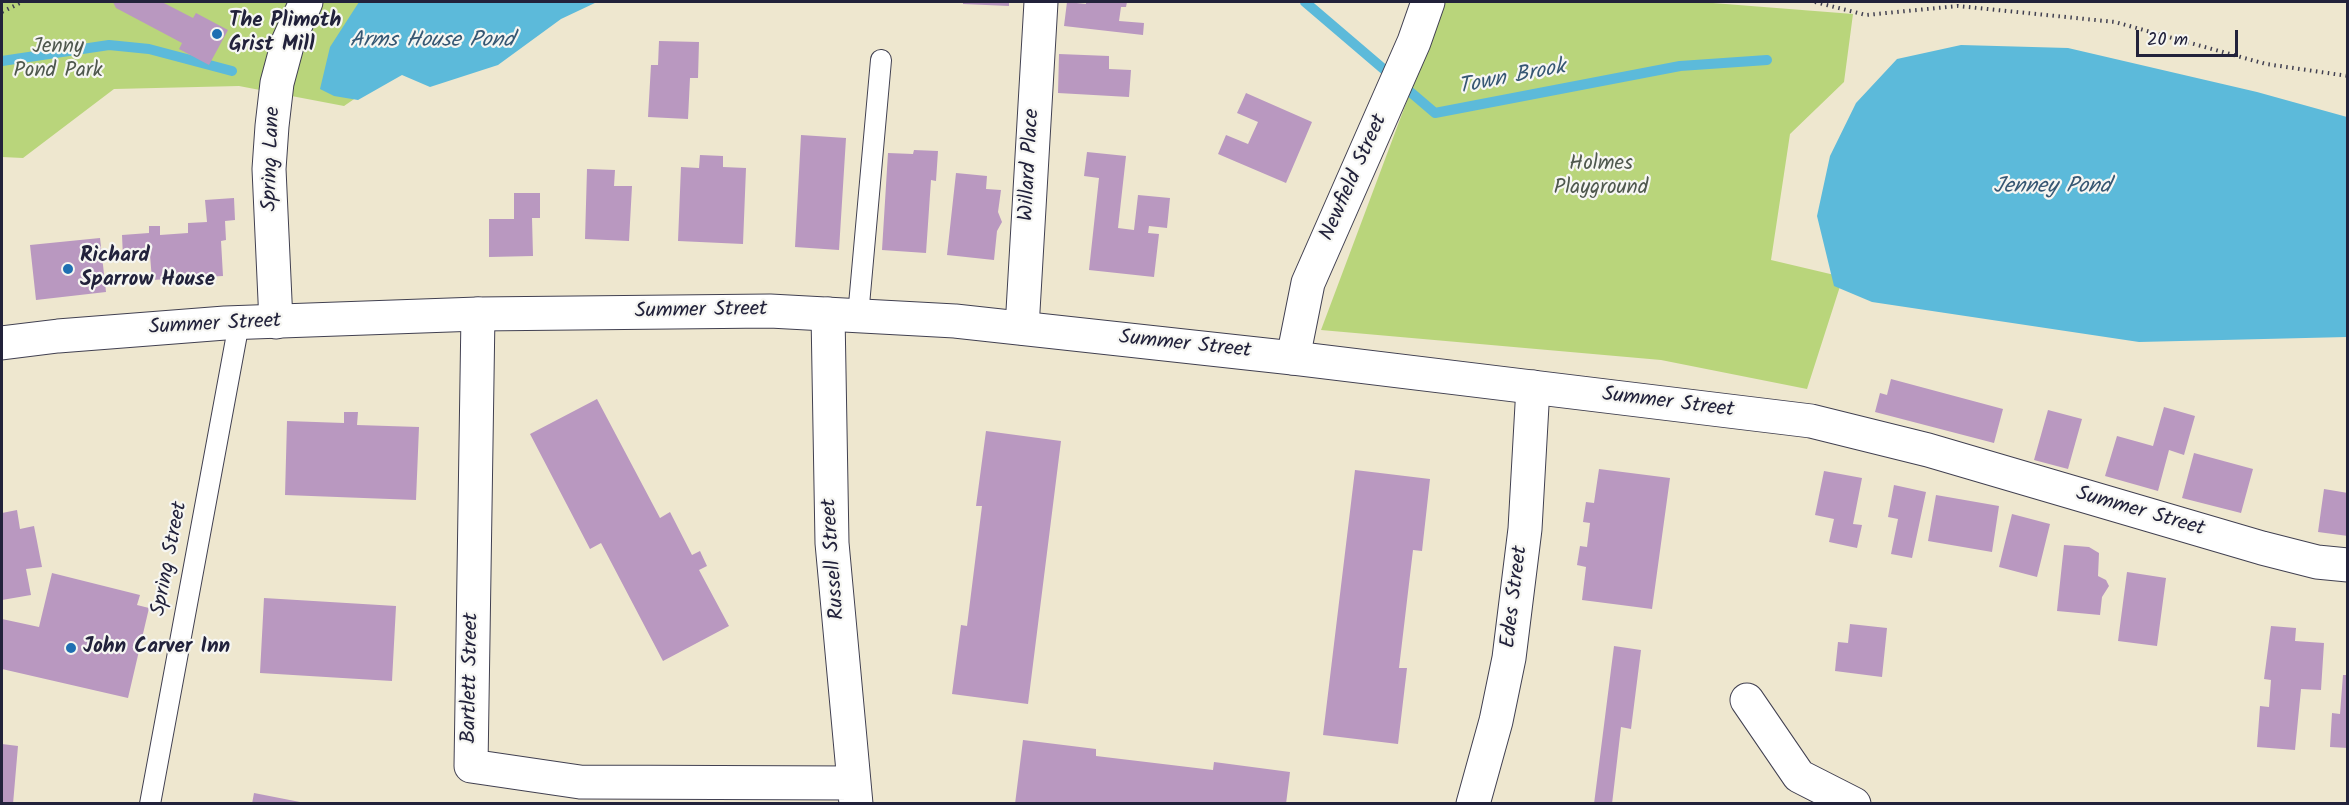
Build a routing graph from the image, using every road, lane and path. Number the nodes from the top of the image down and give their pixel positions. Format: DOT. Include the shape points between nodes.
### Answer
graph roads {
  1 [pos="22,2"];
  2 [pos="306,2"];
  3 [pos="1041,2"];
  4 [pos="1428,2"];
  5 [pos="1815,2"];
  6 [pos="2,12"];
  7 [pos="881,60"];
  8 [pos="2348,76"];
  9 [pos="478,314"];
  10 [pos="843,315"];
  11 [pos="238,322"];
  12 [pos="276,322"];
  13 [pos="1022,328"];
  14 [pos="2,343"];
  15 [pos="1293,358"];
  16 [pos="1533,387"];
  17 [pos="2348,565"];
  18 [pos="1747,700"];
  19 [pos="855,793"];
  20 [pos="150,804"];
  21 [pos="1473,804"];
  22 [pos="1854,804"];
  1 -- 6 [label="path"];
  2 -- 12 [label="street, Spring Lane" via="288,42 277,83 272,126 269,169"];
  3 -- 13 [label="street, Willard Place"];
  4 -- 15 [label="street, Newfield Street" via="1386,108 1308,283"];
  5 -- 8 [label="path" via="1866,15 1958,6 2115,22 2266,64"];
  7 -- 10 [label="lane"];
  9 -- 10 [label="street, Summer Street" via="758,311"];
  9 -- 12 [label="street, Summer Street"];
  9 -- 19 [label="street, Bartlett Street" via="471,766 580,782"];
  10 -- 13 [label="street, Summer Street"];
  10 -- 19 [label="street, Russell Street" via="831,543"];
  11 -- 12 [label="street, Summer Street"];
  11 -- 14 [label="street, Summer Street"];
  11 -- 20 [label="lane, Spring Street"];
  13 -- 15 [label="street, Summer Street"];
  15 -- 16 [label="street, Summer Street"];
  16 -- 17 [label="street, Summer Street" via="1811,421 1928,450 2262,548 2317,562"];
  16 -- 21 [label="street, Edes Street" via="1525,529 1510,648 1496,721"];
  18 -- 22 [label="street" via="1799,776"];
}
